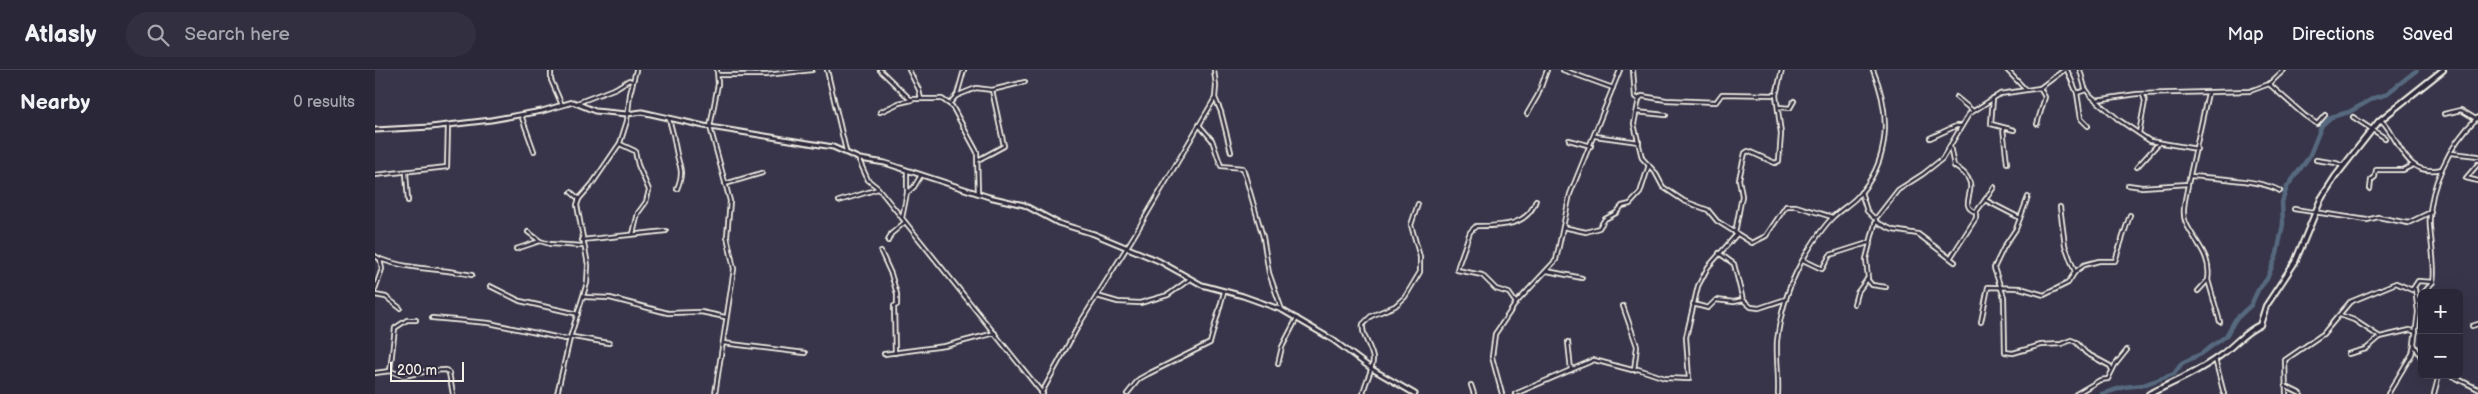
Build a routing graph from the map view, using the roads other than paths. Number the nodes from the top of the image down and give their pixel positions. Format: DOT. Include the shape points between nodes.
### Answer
graph roads {
  1 [pos="551,70"];
  2 [pos="636,70"];
  3 [pos="717,70"];
  4 [pos="812,70"];
  5 [pos="827,70"];
  6 [pos="880,70"];
  7 [pos="909,70"];
  8 [pos="964,70"];
  9 [pos="1214,70"];
  10 [pos="1547,70"];
  11 [pos="1563,70"];
  12 [pos="1620,70"];
  13 [pos="1633,70"];
  14 [pos="1782,70"];
  15 [pos="1873,70"];
  16 [pos="2007,70"];
  17 [pos="2066,70"];
  18 [pos="2080,70"];
  19 [pos="2284,70"];
  20 [pos="2443,70"];
  21 [pos="718,75"];
  22 [pos="633,82"];
  23 [pos="1025,82"];
  24 [pos="2269,84"];
  25 [pos="1613,88"];
  26 [pos="2040,88"];
  27 [pos="2025,89"];
  28 [pos="992,90"];
  29 [pos="2086,90"];
  30 [pos="2077,93"];
  31 [pos="2208,93"];
  32 [pos="1776,95"];
  33 [pos="2143,95"];
  34 [pos="956,96"];
  35 [pos="1956,97"];
  36 [pos="1215,98"];
  37 [pos="1993,98"];
  38 [pos="1639,99"];
  39 [pos="912,100"];
  40 [pos="921,100"];
  41 [pos="2096,100"];
  42 [pos="1795,101"];
  43 [pos="577,102"];
  44 [pos="950,103"];
  45 [pos="562,105"];
  46 [pos="1778,107"];
  47 [pos="1973,111"];
  48 [pos="880,112"];
  49 [pos="1636,112"];
  50 [pos="627,114"];
  51 [pos="1527,114"];
  52 [pos="2444,114"];
  53 [pos="521,115"];
  54 [pos="1666,115"];
  55 [pos="2325,115"];
  56 [pos="2353,117"];
  57 [pos="2477,118"];
  58 [pos="669,119"];
  59 [pos="2381,120"];
  60 [pos="2037,124"];
  61 [pos="448,125"];
  62 [pos="1199,125"];
  63 [pos="1960,126"];
  64 [pos="2088,126"];
  65 [pos="710,127"];
  66 [pos="2003,128"];
  67 [pos="2372,129"];
  68 [pos="375,130"];
  69 [pos="2014,130"];
  70 [pos="2139,134"];
  71 [pos="1595,136"];
  72 [pos="1929,138"];
  73 [pos="2385,138"];
  74 [pos="1569,140"];
  75 [pos="1639,142"];
  76 [pos="620,144"];
  77 [pos="1950,144"];
  78 [pos="2158,144"];
  79 [pos="1591,146"];
  80 [pos="2197,149"];
  81 [pos="846,151"];
  82 [pos="534,152"];
  83 [pos="1231,152"];
  84 [pos="2451,153"];
  85 [pos="2478,156"];
  86 [pos="858,158"];
  87 [pos="978,160"];
  88 [pos="2316,160"];
  89 [pos="2007,162"];
  90 [pos="2478,164"];
  91 [pos="1649,165"];
  92 [pos="2413,165"];
  93 [pos="2343,166"];
  94 [pos="2137,167"];
  95 [pos="2442,169"];
  96 [pos="907,171"];
  97 [pos="406,173"];
  98 [pos="762,173"];
  99 [pos="375,175"];
  100 [pos="921,175"];
  101 [pos="2191,176"];
  102 [pos="2478,181"];
  103 [pos="725,184"];
  104 [pos="2188,184"];
  105 [pos="2128,186"];
  106 [pos="1994,187"];
  107 [pos="677,188"];
  108 [pos="878,189"];
  109 [pos="2369,190"];
  110 [pos="2280,191"];
  111 [pos="571,192"];
  112 [pos="1861,192"];
  113 [pos="907,193"];
  114 [pos="978,193"];
  115 [pos="2028,197"];
  116 [pos="579,199"];
  117 [pos="1536,200"];
  118 [pos="1985,200"];
  119 [pos="408,201"];
  120 [pos="839,201"];
  121 [pos="1418,204"];
  122 [pos="2060,207"];
  123 [pos="2294,209"];
  124 [pos="1976,212"];
  125 [pos="2431,212"];
  126 [pos="2315,214"];
  127 [pos="2129,216"];
  128 [pos="902,218"];
  129 [pos="1832,218"];
  130 [pos="2020,218"];
  131 [pos="1876,220"];
  132 [pos="905,222"];
  133 [pos="1563,227"];
  134 [pos="666,231"];
  135 [pos="528,232"];
  136 [pos="1736,233"];
  137 [pos="633,234"];
  138 [pos="540,240"];
  139 [pos="582,240"];
  140 [pos="888,241"];
  141 [pos="1871,242"];
  142 [pos="583,246"];
  143 [pos="1125,248"];
  144 [pos="516,249"];
  145 [pos="881,252"];
  146 [pos="1719,253"];
  147 [pos="375,256"];
  148 [pos="1951,257"];
  149 [pos="380,259"];
  150 [pos="1803,260"];
  151 [pos="1955,262"];
  152 [pos="1547,271"];
  153 [pos="2075,272"];
  154 [pos="471,275"];
  155 [pos="1582,278"];
  156 [pos="1189,279"];
  157 [pos="1867,279"];
  158 [pos="2208,280"];
  159 [pos="2433,282"];
  160 [pos="491,286"];
  161 [pos="1886,287"];
  162 [pos="2003,288"];
  163 [pos="375,289"];
  164 [pos="2415,289"];
  165 [pos="2427,289"];
  166 [pos="2198,291"];
  167 [pos="1224,292"];
  168 [pos="375,295"];
  169 [pos="1097,296"];
  170 [pos="584,297"];
  171 [pos="1787,299"];
  172 [pos="1743,300"];
  173 [pos="2417,302"];
  174 [pos="1516,303"];
  175 [pos="1693,304"];
  176 [pos="1854,304"];
  177 [pos="1623,306"];
  178 [pos="400,308"];
  179 [pos="1282,310"];
  180 [pos="578,314"];
  181 [pos="2339,315"];
  182 [pos="725,317"];
  183 [pos="432,318"];
  184 [pos="1297,318"];
  185 [pos="416,320"];
  186 [pos="1981,322"];
  187 [pos="2220,322"];
  188 [pos="2478,324"];
  189 [pos="2472,326"];
  190 [pos="2416,332"];
  191 [pos="995,333"];
  192 [pos="2380,337"];
  193 [pos="570,338"];
  194 [pos="1568,342"];
  195 [pos="609,343"];
  196 [pos="722,343"];
  197 [pos="2414,344"];
  198 [pos="2127,350"];
  199 [pos="2418,352"];
  200 [pos="805,353"];
  201 [pos="895,353"];
  202 [pos="884,354"];
  203 [pos="2348,354"];
  204 [pos="2215,359"];
  205 [pos="1278,364"];
  206 [pos="1371,369"];
  207 [pos="1571,370"];
  208 [pos="1634,370"];
  209 [pos="2112,370"];
  210 [pos="390,371"];
  211 [pos="375,373"];
  212 [pos="2438,379"];
  213 [pos="2458,379"];
  214 [pos="1471,385"];
  215 [pos="2285,386"];
  216 [pos="2478,389"];
  217 [pos="453,394"];
  218 [pos="557,394"];
  219 [pos="715,394"];
  220 [pos="1042,394"];
  221 [pos="1127,394"];
  222 [pos="1363,394"];
  223 [pos="1415,394"];
  224 [pos="1474,394"];
  225 [pos="1502,394"];
  226 [pos="1515,394"];
  227 [pos="1778,394"];
  228 [pos="2076,394"];
  229 [pos="2149,394"];
  230 [pos="2223,394"];
  231 [pos="2286,394"];
  232 [pos="2301,394"];
  233 [pos="2388,394"];
  234 [pos="2434,394"];
  1 -- 45 [label="street" via="551,80"];
  2 -- 22 [label="street"];
  3 -- 21 [label="street"];
  4 -- 21 [label="street" via="766,75"];
  5 -- 81 [label="street"];
  6 -- 39 [label="street"];
  7 -- 40 [label="street"];
  8 -- 34 [label="street"];
  9 -- 36 [label="street"];
  10 -- 51 [label="street"];
  11 -- 25 [label="street"];
  12 -- 25 [label="street"];
  13 -- 38 [label="street" via="1635,97"];
  14 -- 32 [label="street"];
  15 -- 112 [label="street" via="1885,110 1885,139 1872,175"];
  16 -- 27 [label="street"];
  17 -- 26 [label="street"];
  17 -- 30 [label="street"];
  18 -- 29 [label="street"];
  19 -- 24 [label="street"];
  20 -- 59 [label="main road"];
  21 -- 65 [label="street"];
  22 -- 43 [label="street" via="629,80"];
  22 -- 50 [label="street"];
  23 -- 28 [label="street"];
  24 -- 31 [label="street" via="2250,91"];
  24 -- 55 [label="street" via="2317,124"];
  25 -- 71 [label="street"];
  26 -- 27 [label="street"];
  26 -- 60 [label="street" via="2045,97"];
  27 -- 37 [label="street"];
  28 -- 34 [label="street" via="976,88"];
  28 -- 87 [label="street" via="1004,146"];
  29 -- 30 [label="street"];
  29 -- 41 [label="street"];
  30 -- 64 [label="street" via="2081,119"];
  31 -- 33 [label="street"];
  31 -- 80 [label="street"];
  32 -- 38 [label="street" via="1722,94 1716,102 1642,96"];
  32 -- 46 [label="street"];
  33 -- 41 [label="street"];
  33 -- 70 [label="street" via="2145,101"];
  34 -- 44 [label="street"];
  35 -- 47 [label="street"];
  36 -- 62 [label="street"];
  36 -- 83 [label="street"];
  37 -- 47 [label="street"];
  37 -- 66 [label="street" via="1990,122"];
  38 -- 49 [label="street"];
  39 -- 40 [label="street"];
  39 -- 48 [label="street"];
  40 -- 44 [label="street" via="942,99"];
  41 -- 70 [label="street"];
  42 -- 46 [label="street" via="1790,108"];
  43 -- 45 [label="street"];
  43 -- 50 [label="street" via="595,111"];
  44 -- 87 [label="street" via="977,152"];
  45 -- 53 [label="street"];
  46 -- 136 [label="street" via="1779,161 1775,163 1748,151 1745,153 1739,179 1742,196"];
  47 -- 63 [label="street"];
  49 -- 54 [label="street"];
  49 -- 75 [label="street" via="1634,124"];
  50 -- 58 [label="street" via="642,112"];
  50 -- 76 [label="street"];
  52 -- 57 [label="street" via="2461,110"];
  53 -- 61 [label="street"];
  53 -- 82 [label="street"];
  56 -- 67 [label="street"];
  57 -- 84 [label="street"];
  58 -- 65 [label="street"];
  58 -- 107 [label="street" via="675,131 682,168"];
  59 -- 67 [label="main road"];
  59 -- 92 [label="street" via="2391,129 2394,141"];
  61 -- 68 [label="street"];
  61 -- 97 [label="street" via="448,166"];
  62 -- 143 [label="street"];
  62 -- 179 [label="street" via="1212,140 1221,166 1243,168 1263,237 1269,273"];
  63 -- 72 [label="street"];
  63 -- 77 [label="street"];
  65 -- 81 [label="street"];
  65 -- 103 [label="street"];
  66 -- 69 [label="street"];
  66 -- 89 [label="street"];
  67 -- 73 [label="street"];
  67 -- 93 [label="main road"];
  70 -- 78 [label="street"];
  71 -- 75 [label="street"];
  71 -- 79 [label="street"];
  74 -- 79 [label="street"];
  75 -- 91 [label="street" via="1642,158"];
  76 -- 116 [label="street"];
  76 -- 137 [label="street" via="635,151 649,188"];
  77 -- 124 [label="street" via="1954,166 1964,171 1970,183 1967,201"];
  77 -- 131 [label="street" via="1936,164 1898,190"];
  78 -- 80 [label="street"];
  78 -- 94 [label="street"];
  79 -- 133 [label="street" via="1570,194"];
  80 -- 101 [label="street"];
  81 -- 86 [label="street"];
  84 -- 85 [label="street"];
  84 -- 95 [label="street"];
  86 -- 96 [label="street"];
  86 -- 108 [label="street" via="865,175"];
  87 -- 114 [label="street"];
  88 -- 93 [label="street"];
  90 -- 102 [label="street" via="2466,178"];
  91 -- 133 [label="street" via="1640,193 1630,204 1605,219 1599,228 1586,232"];
  91 -- 136 [label="street" via="1665,189 1708,210 1717,221"];
  92 -- 95 [label="street" via="2426,170"];
  92 -- 109 [label="street" via="2403,170 2376,170"];
  93 -- 126 [label="main road"];
  95 -- 125 [label="street"];
  96 -- 100 [label="street"];
  96 -- 113 [label="street"];
  97 -- 99 [label="street"];
  97 -- 119 [label="street"];
  98 -- 103 [label="street"];
  100 -- 113 [label="street"];
  100 -- 114 [label="street"];
  101 -- 104 [label="street"];
  101 -- 110 [label="street" via="2229,179"];
  103 -- 182 [label="street" via="730,201 727,236 734,269"];
  104 -- 105 [label="street"];
  104 -- 158 [label="street" via="2186,223 2202,247 2208,266"];
  106 -- 118 [label="street"];
  108 -- 120 [label="street"];
  108 -- 128 [label="street"];
  111 -- 116 [label="street"];
  112 -- 129 [label="street"];
  112 -- 131 [label="street" via="1867,211"];
  113 -- 128 [label="street"];
  114 -- 143 [label="street" via="1024,205 1058,223 1095,234"];
  115 -- 130 [label="street"];
  116 -- 139 [label="street" via="576,208"];
  117 -- 174 [label="street" via="1524,220 1476,226 1470,232 1457,270 1482,275 1496,289 1509,293"];
  118 -- 124 [label="street"];
  118 -- 130 [label="street"];
  121 -- 206 [label="street" via="1411,225 1420,257 1420,272 1407,294 1395,306 1371,316 1363,324 1373,356"];
  122 -- 153 [label="street" via="2065,245"];
  123 -- 126 [label="street"];
  124 -- 148 [label="street" via="1976,218"];
  125 -- 126 [label="street" via="2408,223 2377,217 2367,220"];
  125 -- 159 [label="street"];
  126 -- 204 [label="main road" via="2298,254 2266,306 2260,325 2246,331"];
  127 -- 153 [label="street" via="2115,261 2099,260"];
  128 -- 132 [label="street"];
  129 -- 136 [label="street" via="1791,205 1783,209 1766,236 1758,242 1751,243"];
  129 -- 150 [label="street"];
  130 -- 162 [label="street" via="1994,268"];
  131 -- 141 [label="street"];
  131 -- 148 [label="street" via="1893,230 1918,234 1925,242 1937,246"];
  132 -- 140 [label="street"];
  132 -- 191 [label="street"];
  133 -- 152 [label="street" via="1557,257"];
  134 -- 137 [label="street"];
  135 -- 138 [label="street"];
  136 -- 146 [label="street"];
  137 -- 139 [label="street"];
  138 -- 142 [label="street" via="556,245"];
  138 -- 144 [label="street"];
  139 -- 142 [label="street"];
  141 -- 150 [label="street" via="1830,255 1823,268"];
  141 -- 157 [label="street" via="1866,259"];
  142 -- 170 [label="street" via="588,265"];
  143 -- 156 [label="street" via="1165,264"];
  143 -- 169 [label="street"];
  145 -- 201 [label="street" via="897,294 897,305 894,306"];
  146 -- 172 [label="street" via="1734,264"];
  146 -- 175 [label="street" via="1700,281"];
  147 -- 149 [label="street"];
  148 -- 151 [label="street"];
  149 -- 154 [label="street" via="413,268"];
  149 -- 163 [label="street" via="382,270"];
  150 -- 171 [label="street"];
  152 -- 155 [label="street"];
  152 -- 174 [label="street"];
  153 -- 162 [label="street" via="2068,283 2043,295 2019,288"];
  156 -- 167 [label="street"];
  156 -- 169 [label="street" via="1168,295 1140,303 1118,302"];
  157 -- 161 [label="street" via="1872,285"];
  157 -- 176 [label="street"];
  158 -- 166 [label="street"];
  158 -- 187 [label="street"];
  159 -- 164 [label="street" via="2418,281"];
  159 -- 165 [label="street"];
  160 -- 180 [label="street" via="520,300"];
  162 -- 186 [label="street" via="1987,288"];
  162 -- 209 [label="street" via="2005,352 2071,340"];
  164 -- 173 [label="street"];
  164 -- 181 [label="street" via="2396,283 2350,302"];
  167 -- 179 [label="street"];
  167 -- 221 [label="street" via="1211,342 1148,374"];
  168 -- 178 [label="street" via="387,296"];
  169 -- 220 [label="street"];
  170 -- 180 [label="street"];
  170 -- 182 [label="street" via="610,298 668,313 701,312"];
  171 -- 172 [label="street" via="1759,308 1751,307"];
  171 -- 227 [label="street" via="1777,340"];
  172 -- 175 [label="street" via="1716,300 1708,308"];
  173 -- 190 [label="street"];
  174 -- 225 [label="street" via="1494,338 1492,357"];
  175 -- 208 [label="street" via="1686,344 1689,379 1665,378"];
  177 -- 208 [label="street" via="1637,346"];
  179 -- 184 [label="street"];
  180 -- 193 [label="street"];
  181 -- 192 [label="street" via="2354,320"];
  181 -- 215 [label="street" via="2323,334 2285,360"];
  182 -- 196 [label="street"];
  183 -- 193 [label="street" via="489,323"];
  184 -- 205 [label="street" via="1282,346"];
  184 -- 206 [label="street" via="1343,346"];
  185 -- 210 [label="street" via="407,320 395,328"];
  188 -- 189 [label="street"];
  190 -- 192 [label="street" via="2410,330"];
  190 -- 197 [label="street"];
  191 -- 201 [label="street" via="945,346"];
  191 -- 220 [label="street"];
  192 -- 203 [label="street" via="2366,349"];
  193 -- 195 [label="street"];
  193 -- 218 [label="street"];
  194 -- 207 [label="street"];
  196 -- 200 [label="street"];
  196 -- 219 [label="street"];
  197 -- 199 [label="street"];
  197 -- 233 [label="street" via="2412,354"];
  198 -- 209 [label="street"];
  201 -- 202 [label="street"];
  204 -- 229 [label="main road" via="2175,384"];
  204 -- 230 [label="street"];
  206 -- 222 [label="street"];
  206 -- 223 [label="street"];
  207 -- 208 [label="street" via="1596,360"];
  207 -- 226 [label="street"];
  209 -- 228 [label="street" via="2107,380 2100,380"];
  210 -- 211 [label="street"];
  210 -- 217 [label="street" via="404,376 447,370"];
  212 -- 234 [label="street"];
  213 -- 216 [label="street"];
  214 -- 224 [label="street"];
  215 -- 231 [label="street"];
  215 -- 232 [label="street"];
}
